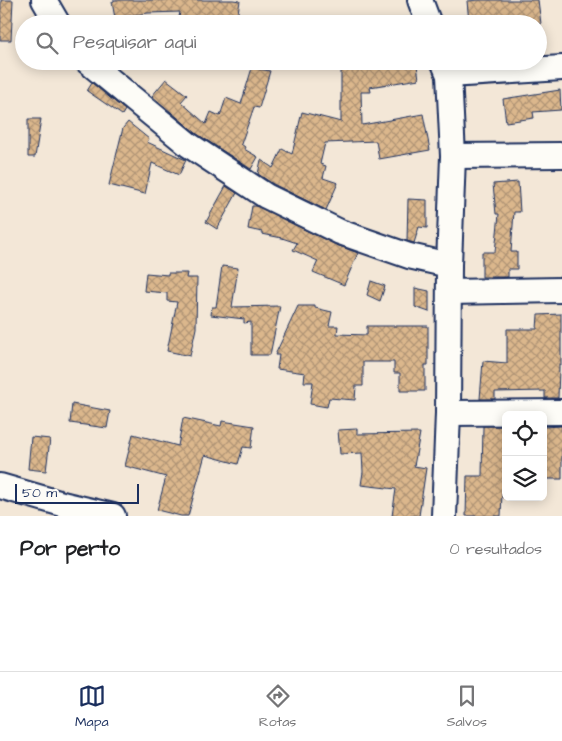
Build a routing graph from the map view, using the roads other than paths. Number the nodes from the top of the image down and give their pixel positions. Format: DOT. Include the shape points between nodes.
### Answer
graph roads {
  1 [pos="44,0"];
  2 [pos="420,0"];
  3 [pos="53,15"];
  4 [pos="426,15"];
  5 [pos="547,68"];
  6 [pos="562,68"];
  7 [pos="98,70"];
  8 [pos="446,70"];
  9 [pos="562,155"];
  10 [pos="453,156"];
  11 [pos="449,265"];
  12 [pos="562,290"];
  13 [pos="449,292"];
  14 [pos="562,412"];
  15 [pos="448,413"];
  16 [pos="0,486"];
  17 [pos="113,516"];
  18 [pos="444,516"];
  1 -- 3 [label="street"];
  2 -- 4 [label="street"];
  5 -- 6 [label="street"];
  7 -- 11 [label="street" via="189,145 266,196 340,232 409,256"];
  8 -- 10 [label="street"];
  9 -- 10 [label="street"];
  10 -- 11 [label="street"];
  11 -- 13 [label="street"];
  12 -- 13 [label="street"];
  13 -- 15 [label="street"];
  14 -- 15 [label="street"];
  15 -- 18 [label="street"];
  16 -- 17 [label="street"];
}
